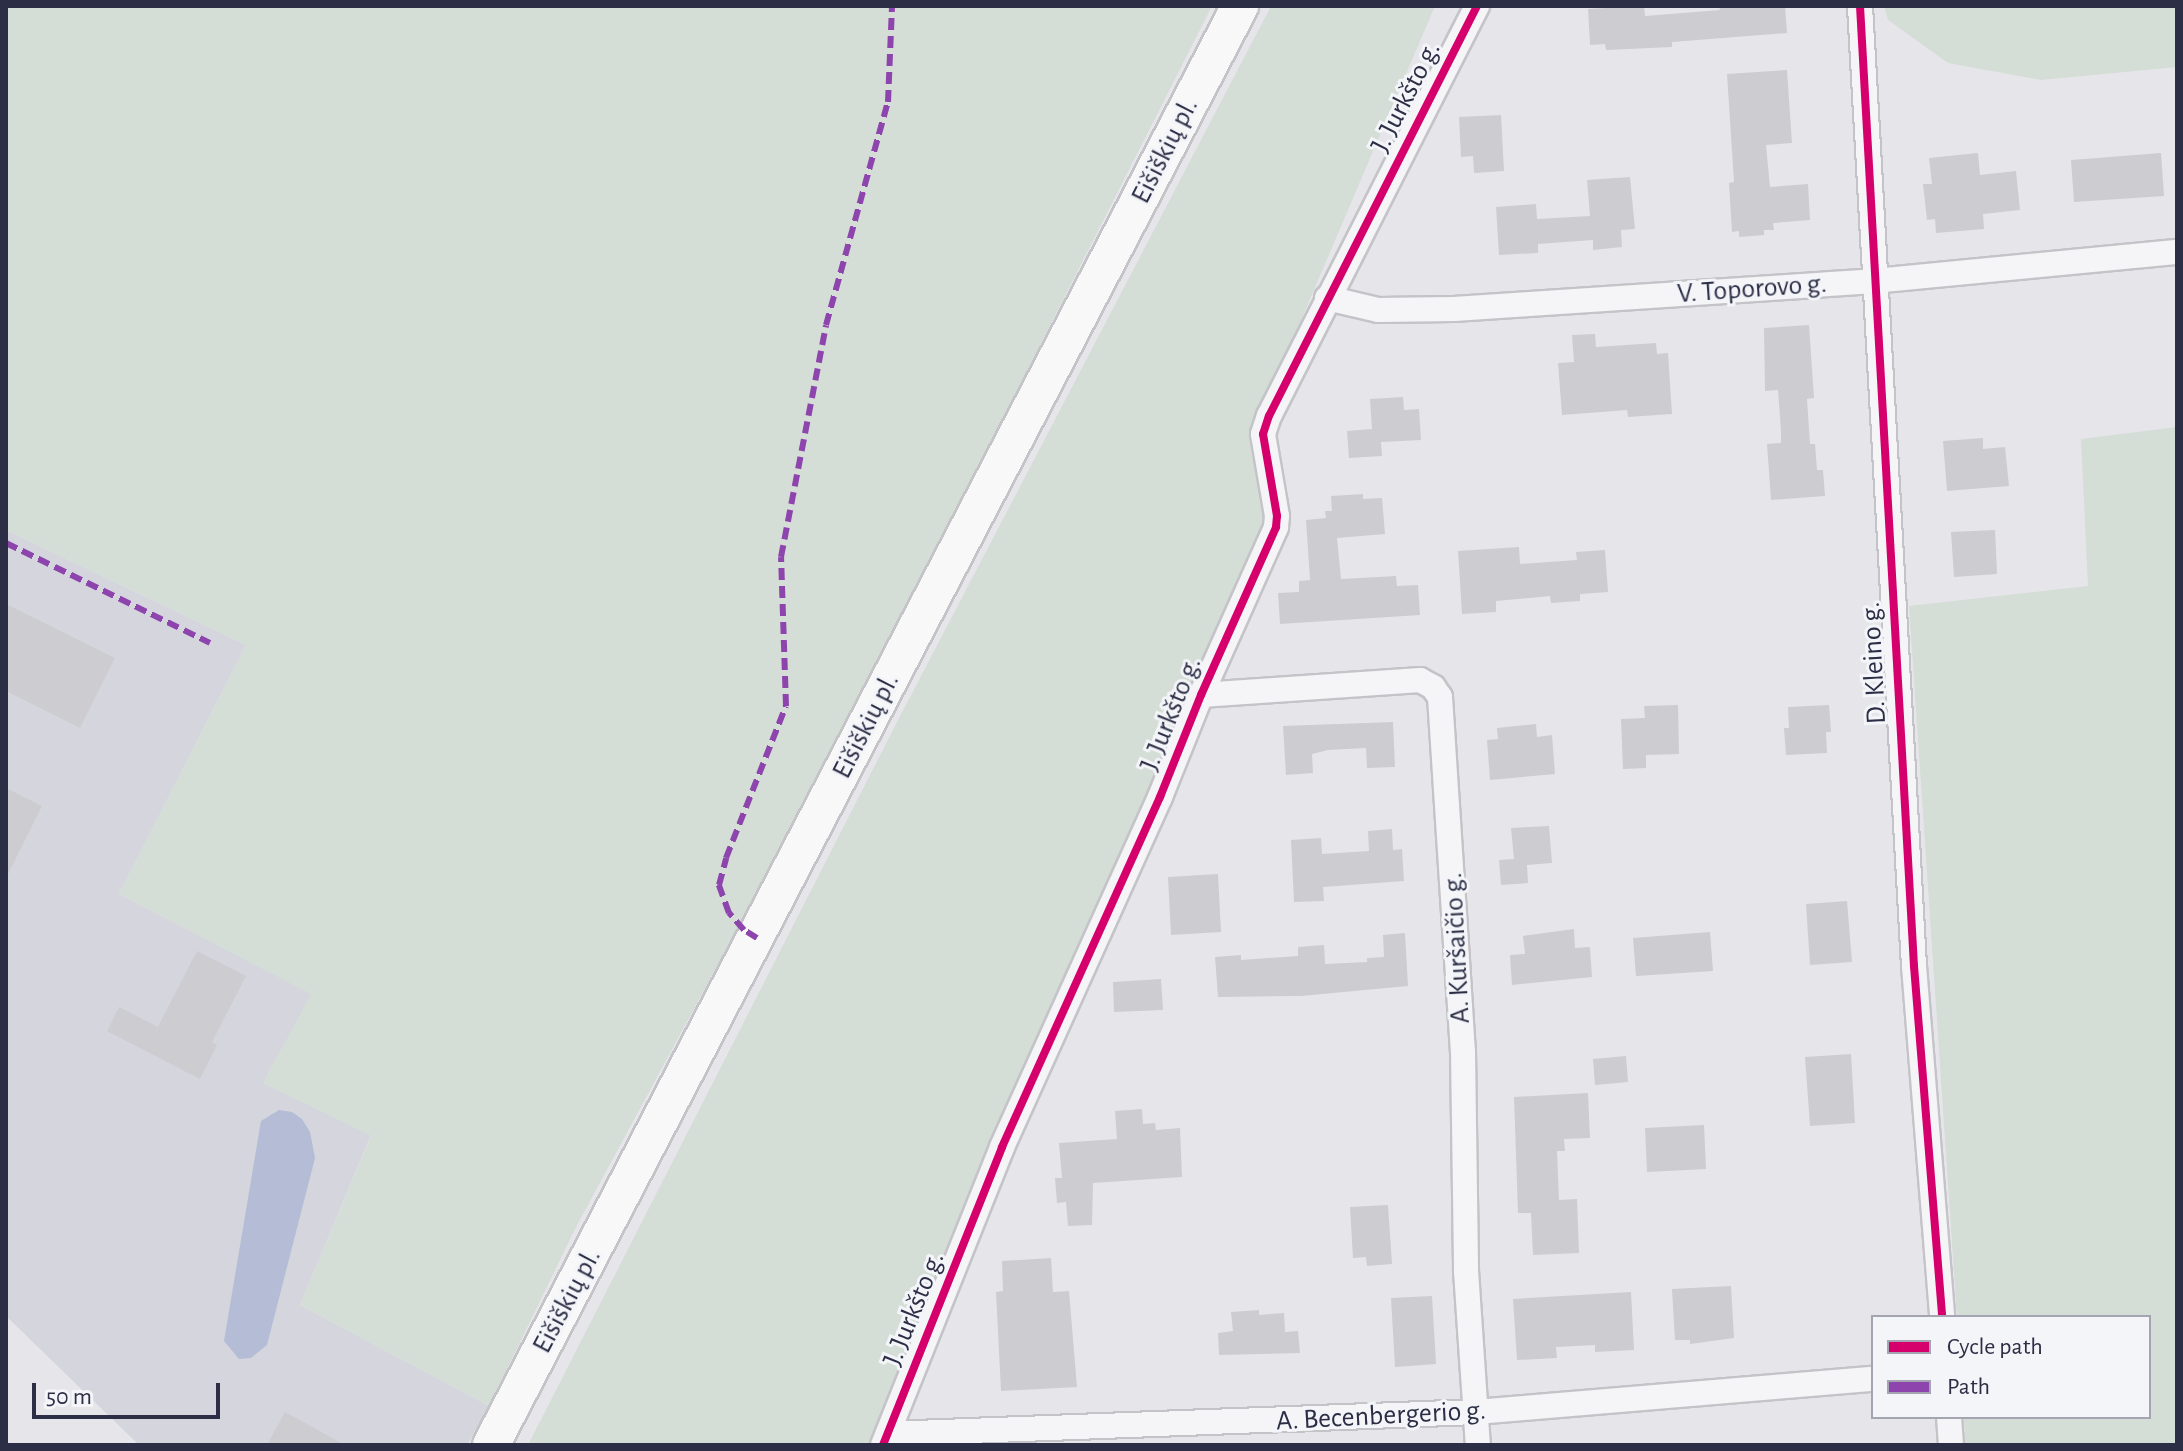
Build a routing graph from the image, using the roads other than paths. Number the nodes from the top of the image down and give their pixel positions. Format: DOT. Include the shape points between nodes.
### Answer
graph roads {
  1 [pos="1240,6"];
  2 [pos="1477,6"];
  3 [pos="1860,6"];
  4 [pos="2177,252"];
  5 [pos="1874,281"];
  6 [pos="1327,298"];
  7 [pos="1201,695"];
  8 [pos="1942,1315"];
  9 [pos="1871,1379"];
  10 [pos="1476,1412"];
  11 [pos="1949,1419"];
  12 [pos="886,1439"];
  13 [pos="491,1445"];
  14 [pos="1478,1445"];
  15 [pos="1951,1445"];
  1 -- 13 [label="main road, Eišiškių pl."];
  2 -- 6 [label="street, J. Jurkšto g."];
  3 -- 5 [label="street, D. Kleino g."];
  4 -- 5 [label="street, V. Toporovo g."];
  5 -- 6 [label="street, V. Toporovo g." via="1454,309 1378,310"];
  5 -- 8 [label="street, D. Kleino g." via="1914,966"];
  6 -- 7 [label="street, J. Jurkšto g." via="1263,434 1276,527"];
  7 -- 10 [label="street, A. Kuršaičio g." via="1420,680 1440,697 1463,1051 1466,1271"];
  7 -- 12 [label="street, J. Jurkšto g." via="1002,1147"];
  9 -- 10 [label="street, A. Becenbergerio g."];
  10 -- 12 [label="street, A. Becenbergerio g."];
  10 -- 14 [label="street, A. Kuršaičio g."];
  11 -- 15 [label="street"];
}
